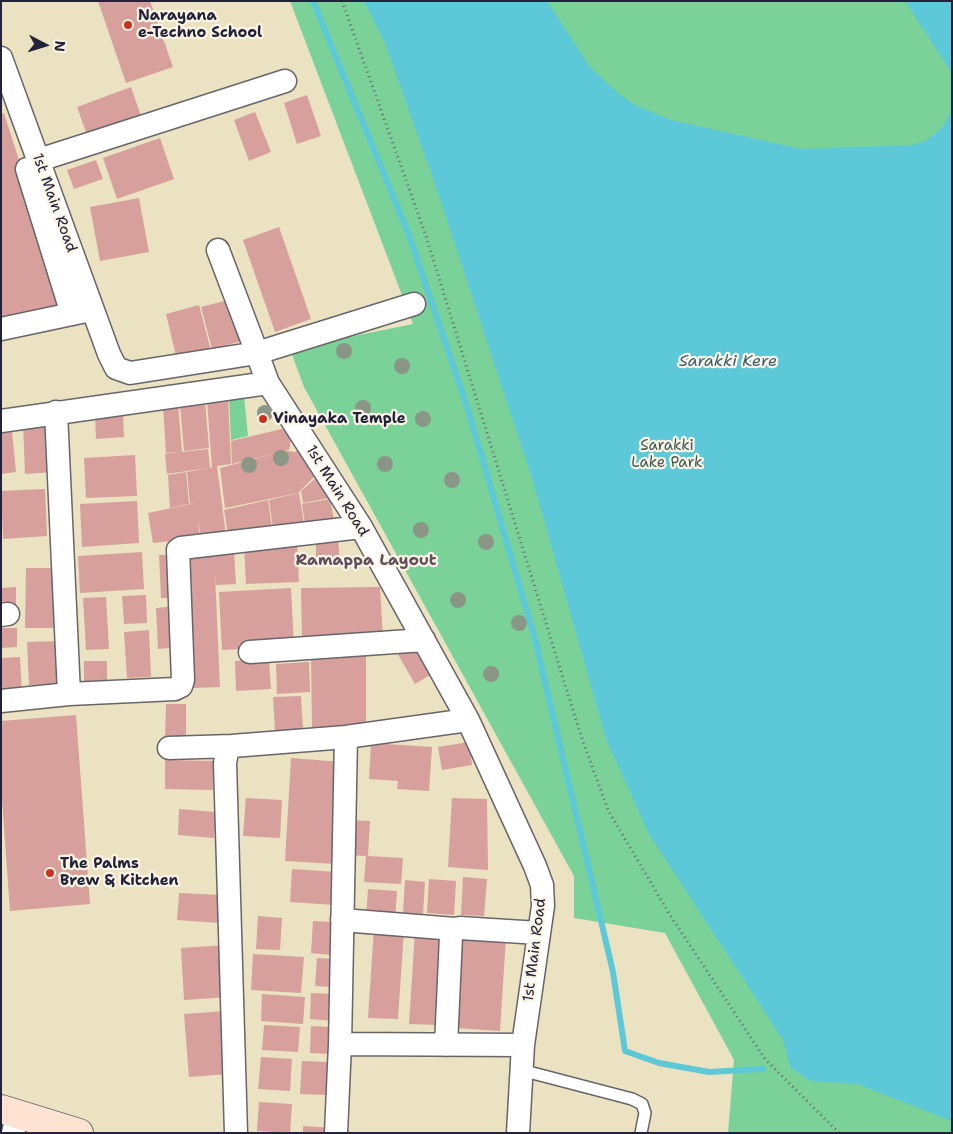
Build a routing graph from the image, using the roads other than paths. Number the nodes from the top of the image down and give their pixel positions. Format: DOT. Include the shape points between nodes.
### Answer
graph roads {
  1 [pos="1,58"];
  2 [pos="285,81"];
  3 [pos="1,98"];
  4 [pos="39,160"];
  5 [pos="44,197"];
  6 [pos="218,250"];
  7 [pos="414,304"];
  8 [pos="83,312"];
  9 [pos="1,329"];
  10 [pos="257,353"];
  11 [pos="268,383"];
  12 [pos="56,412"];
  13 [pos="1,421"];
  14 [pos="361,527"];
  15 [pos="424,640"];
  16 [pos="250,652"];
  17 [pos="69,694"];
  18 [pos="1,702"];
  19 [pos="468,720"];
  20 [pos="346,737"];
  21 [pos="232,746"];
  22 [pos="169,748"];
  23 [pos="342,920"];
  24 [pos="455,929"];
  25 [pos="539,934"];
  26 [pos="340,1044"];
  27 [pos="446,1045"];
  28 [pos="523,1045"];
  29 [pos="521,1070"];
  30 [pos="10,1118"];
  31 [pos="80,1133"];
  32 [pos="236,1133"];
  33 [pos="336,1133"];
  34 [pos="518,1133"];
  35 [pos="641,1133"];
  1 -- 4 [label="street, 1st Main Road"];
  2 -- 4 [label="street"];
  3 -- 5 [label="street" via="5,100"];
  4 -- 5 [label="street, 1st Main Road"];
  5 -- 8 [label="street, 1st Main Road"];
  6 -- 10 [label="street"];
  7 -- 10 [label="street"];
  8 -- 9 [label="street"];
  8 -- 10 [label="street, 1st Main Road" via="116,368 130,373"];
  10 -- 11 [label="street, 1st Main Road"];
  11 -- 12 [label="street"];
  11 -- 14 [label="street, 1st Main Road"];
  12 -- 13 [label="street"];
  12 -- 17 [label="street"];
  14 -- 15 [label="street, 1st Main Road"];
  14 -- 17 [label="street" via="181,548 177,554 181,686 175,689"];
  15 -- 16 [label="street"];
  15 -- 19 [label="street, 1st Main Road"];
  17 -- 18 [label="street"];
  19 -- 20 [label="street"];
  19 -- 25 [label="street, 1st Main Road" via="542,885"];
  20 -- 21 [label="street"];
  20 -- 23 [label="street"];
  21 -- 22 [label="street"];
  21 -- 32 [label="street" via="227,752 226,763"];
  23 -- 24 [label="street"];
  23 -- 26 [label="street"];
  24 -- 25 [label="street"];
  24 -- 27 [label="street" via="451,936"];
  25 -- 28 [label="street, 1st Main Road"];
  26 -- 27 [label="street"];
  26 -- 33 [label="street"];
  27 -- 28 [label="street"];
  28 -- 29 [label="street, 1st Main Road"];
  29 -- 34 [label="street, 1st Main Road"];
  29 -- 35 [label="lane" via="642,1104 645,1113"];
  30 -- 31 [label="main road"];
}
